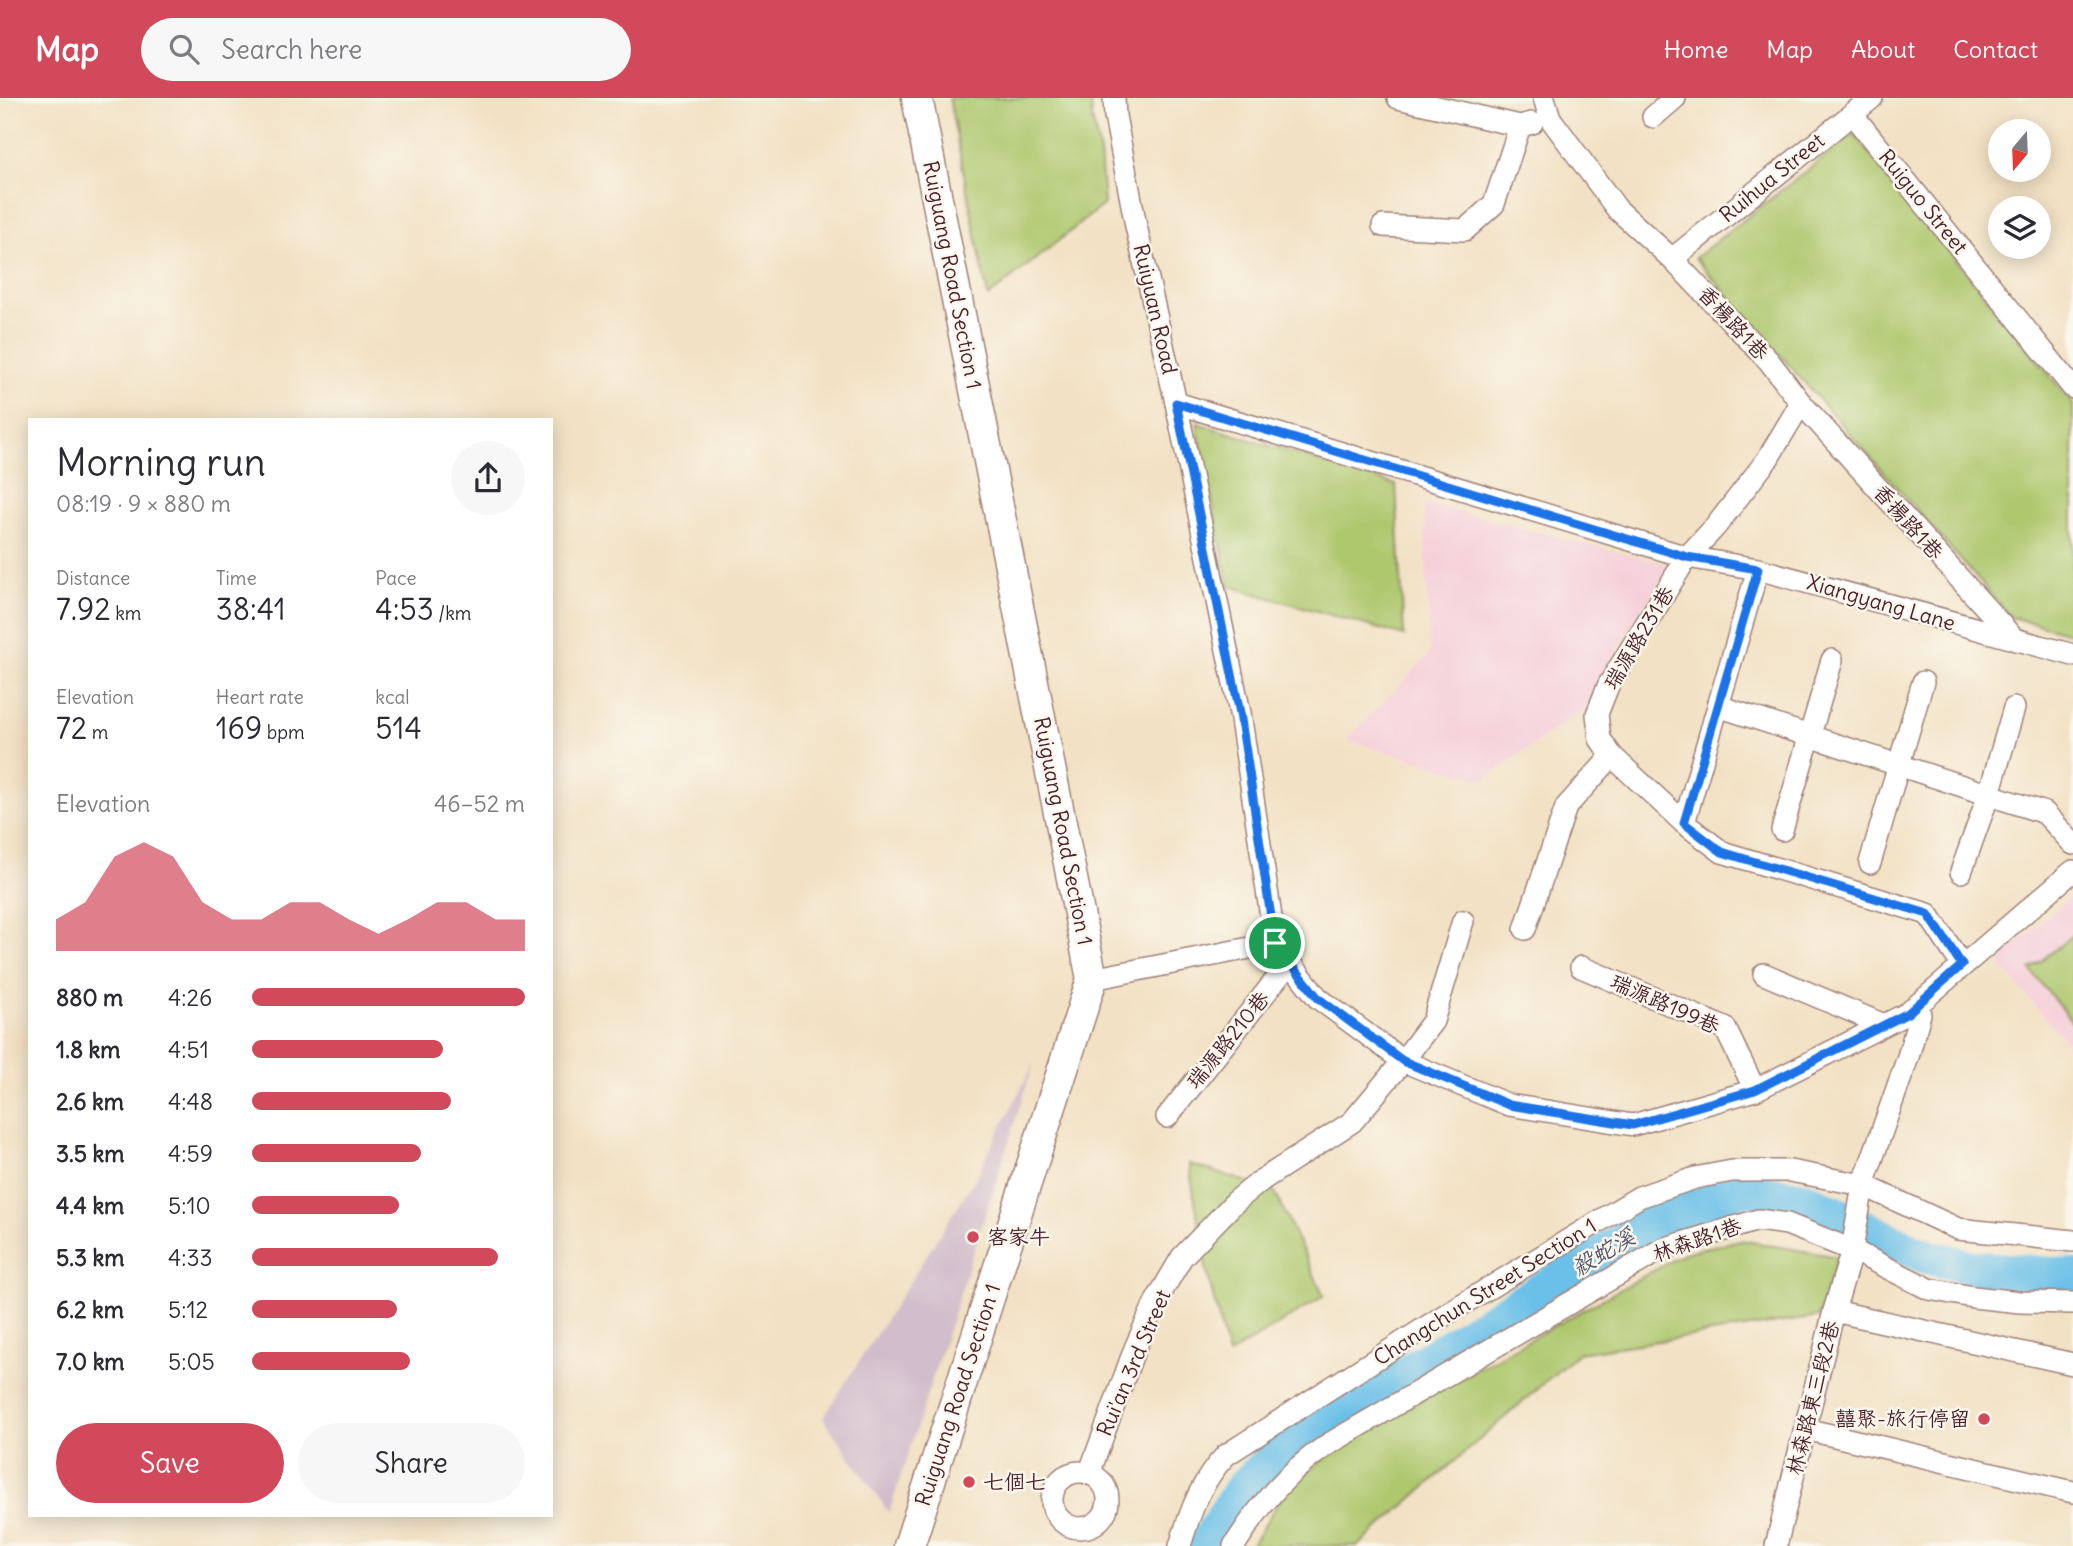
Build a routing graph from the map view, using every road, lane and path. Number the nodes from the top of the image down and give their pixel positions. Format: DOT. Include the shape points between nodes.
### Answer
graph roads {
  1 [pos="917,98"];
  2 [pos="1114,98"];
  3 [pos="1398,98"];
  4 [pos="1675,98"];
  5 [pos="1872,98"];
  6 [pos="1547,108"];
  7 [pos="1852,114"];
  8 [pos="1653,117"];
  9 [pos="1520,126"];
  10 [pos="1382,226"];
  11 [pos="1672,259"];
  12 [pos="2073,388"];
  13 [pos="1176,403"];
  14 [pos="1801,403"];
  15 [pos="1687,557"];
  16 [pos="1758,569"];
  17 [pos="2015,640"];
  18 [pos="2073,655"];
  19 [pos="1832,660"];
  20 [pos="1923,682"];
  21 [pos="1718,706"];
  22 [pos="2014,708"];
  23 [pos="1810,736"];
  24 [pos="1612,756"];
  25 [pos="1900,765"];
  26 [pos="1989,794"];
  27 [pos="1684,823"];
  28 [pos="1782,830"];
  29 [pos="2073,844"];
  30 [pos="1870,863"];
  31 [pos="2073,871"];
  32 [pos="1962,872"];
  33 [pos="1463,921"];
  34 [pos="1525,929"];
  35 [pos="1275,943"];
  36 [pos="1290,962"];
  37 [pos="1962,965"];
  38 [pos="1581,967"];
  39 [pos="1765,975"];
  40 [pos="1092,979"];
  41 [pos="1920,1014"];
  42 [pos="1884,1025"];
  43 [pos="1403,1061"];
  44 [pos="1755,1090"];
  45 [pos="1167,1117"];
  46 [pos="1863,1185"];
  47 [pos="2073,1241"];
  48 [pos="1852,1250"];
  49 [pos="2073,1303"];
  50 [pos="1834,1311"];
  51 [pos="2073,1364"];
  52 [pos="1805,1429"];
  53 [pos="1089,1474"];
  54 [pos="2073,1492"];
  55 [pos="909,1546"];
  56 [pos="1180,1546"];
  57 [pos="1234,1546"];
  58 [pos="1776,1546"];
  1 -- 40 [label="street, Ruiguang Road Section 1"];
  2 -- 13 [label="street, Ruiyuan Road" via="1136,226"];
  3 -- 9 [label="street"];
  4 -- 8 [label="street"];
  5 -- 7 [label="street, Ruihua Street"];
  6 -- 9 [label="street"];
  6 -- 11 [label="street, 香楊路1巷" via="1617,209"];
  7 -- 11 [label="street, Ruihua Street"];
  7 -- 12 [label="street, Ruiguo Street"];
  9 -- 10 [label="street" via="1494,204 1465,230"];
  11 -- 14 [label="street, 香楊路1巷" via="1769,361"];
  13 -- 15 [label="street, Xiangyang Lane"];
  13 -- 35 [label="street, Ruiyuan Road" via="1240,713"];
  14 -- 15 [label="street" via="1767,460"];
  14 -- 17 [label="street, 香揚路1巷"];
  15 -- 16 [label="street, Xiangyang Lane"];
  15 -- 24 [label="street, 瑞源路231巷" via="1608,686 1598,714 1600,739"];
  16 -- 17 [label="street, Xiangyang Lane"];
  16 -- 21 [label="street"];
  17 -- 18 [label="street, Xiangyang Lane"];
  19 -- 23 [label="street"];
  20 -- 25 [label="street"];
  21 -- 23 [label="street"];
  21 -- 27 [label="street"];
  22 -- 26 [label="street"];
  23 -- 25 [label="street"];
  23 -- 28 [label="street"];
  24 -- 27 [label="street, 瑞源路231巷"];
  24 -- 34 [label="street" via="1566,807"];
  25 -- 26 [label="street"];
  25 -- 30 [label="street"];
  26 -- 29 [label="street" via="2045,813"];
  26 -- 32 [label="street"];
  27 -- 37 [label="street, 瑞源路231巷" via="1722,852 1928,914"];
  31 -- 37 [label="street"];
  33 -- 43 [label="street, Rui'an 3rd Street" via="1433,1021"];
  35 -- 36 [label="street, Ruiyuan Road"];
  35 -- 40 [label="street"];
  36 -- 43 [label="street, Ruiyuan Road" via="1318,998"];
  36 -- 45 [label="street, 瑞源路210巷"];
  37 -- 42 [label="street, Ruiyuan Road" via="1908,1013"];
  38 -- 44 [label="street, 瑞源路199巷" via="1726,1028"];
  39 -- 42 [label="street"];
  40 -- 55 [label="street, Ruiguang Road Section 1"];
  41 -- 46 [label="street, 林森路東三段2巷"];
  42 -- 44 [label="street, Ruiyuan Road"];
  43 -- 44 [label="street, Ruiyuan Road" via="1509,1105 1633,1125"];
  43 -- 53 [label="street, Rui'an 3rd Street" via="1352,1122 1262,1180 1182,1258 1154,1303"];
  46 -- 47 [label="street, Changchun Street Section 1" via="1958,1229"];
  46 -- 48 [label="street, 林森路東三段2巷"];
  46 -- 56 [label="street, Changchun Street Section 1" via="1790,1171 1732,1171 1639,1197 1226,1455 1201,1488"];
  48 -- 49 [label="street, 林森路1巷" via="1929,1289 2020,1302"];
  48 -- 50 [label="street, 林森路東三段2巷"];
  48 -- 57 [label="street, 林森路1巷" via="1787,1224 1758,1220 1662,1249 1327,1445 1275,1488"];
  50 -- 51 [label="street"];
  50 -- 52 [label="street, 林森路東三段2巷"];
  52 -- 54 [label="street"];
  52 -- 58 [label="street, 林森路東三段2巷"];
}
